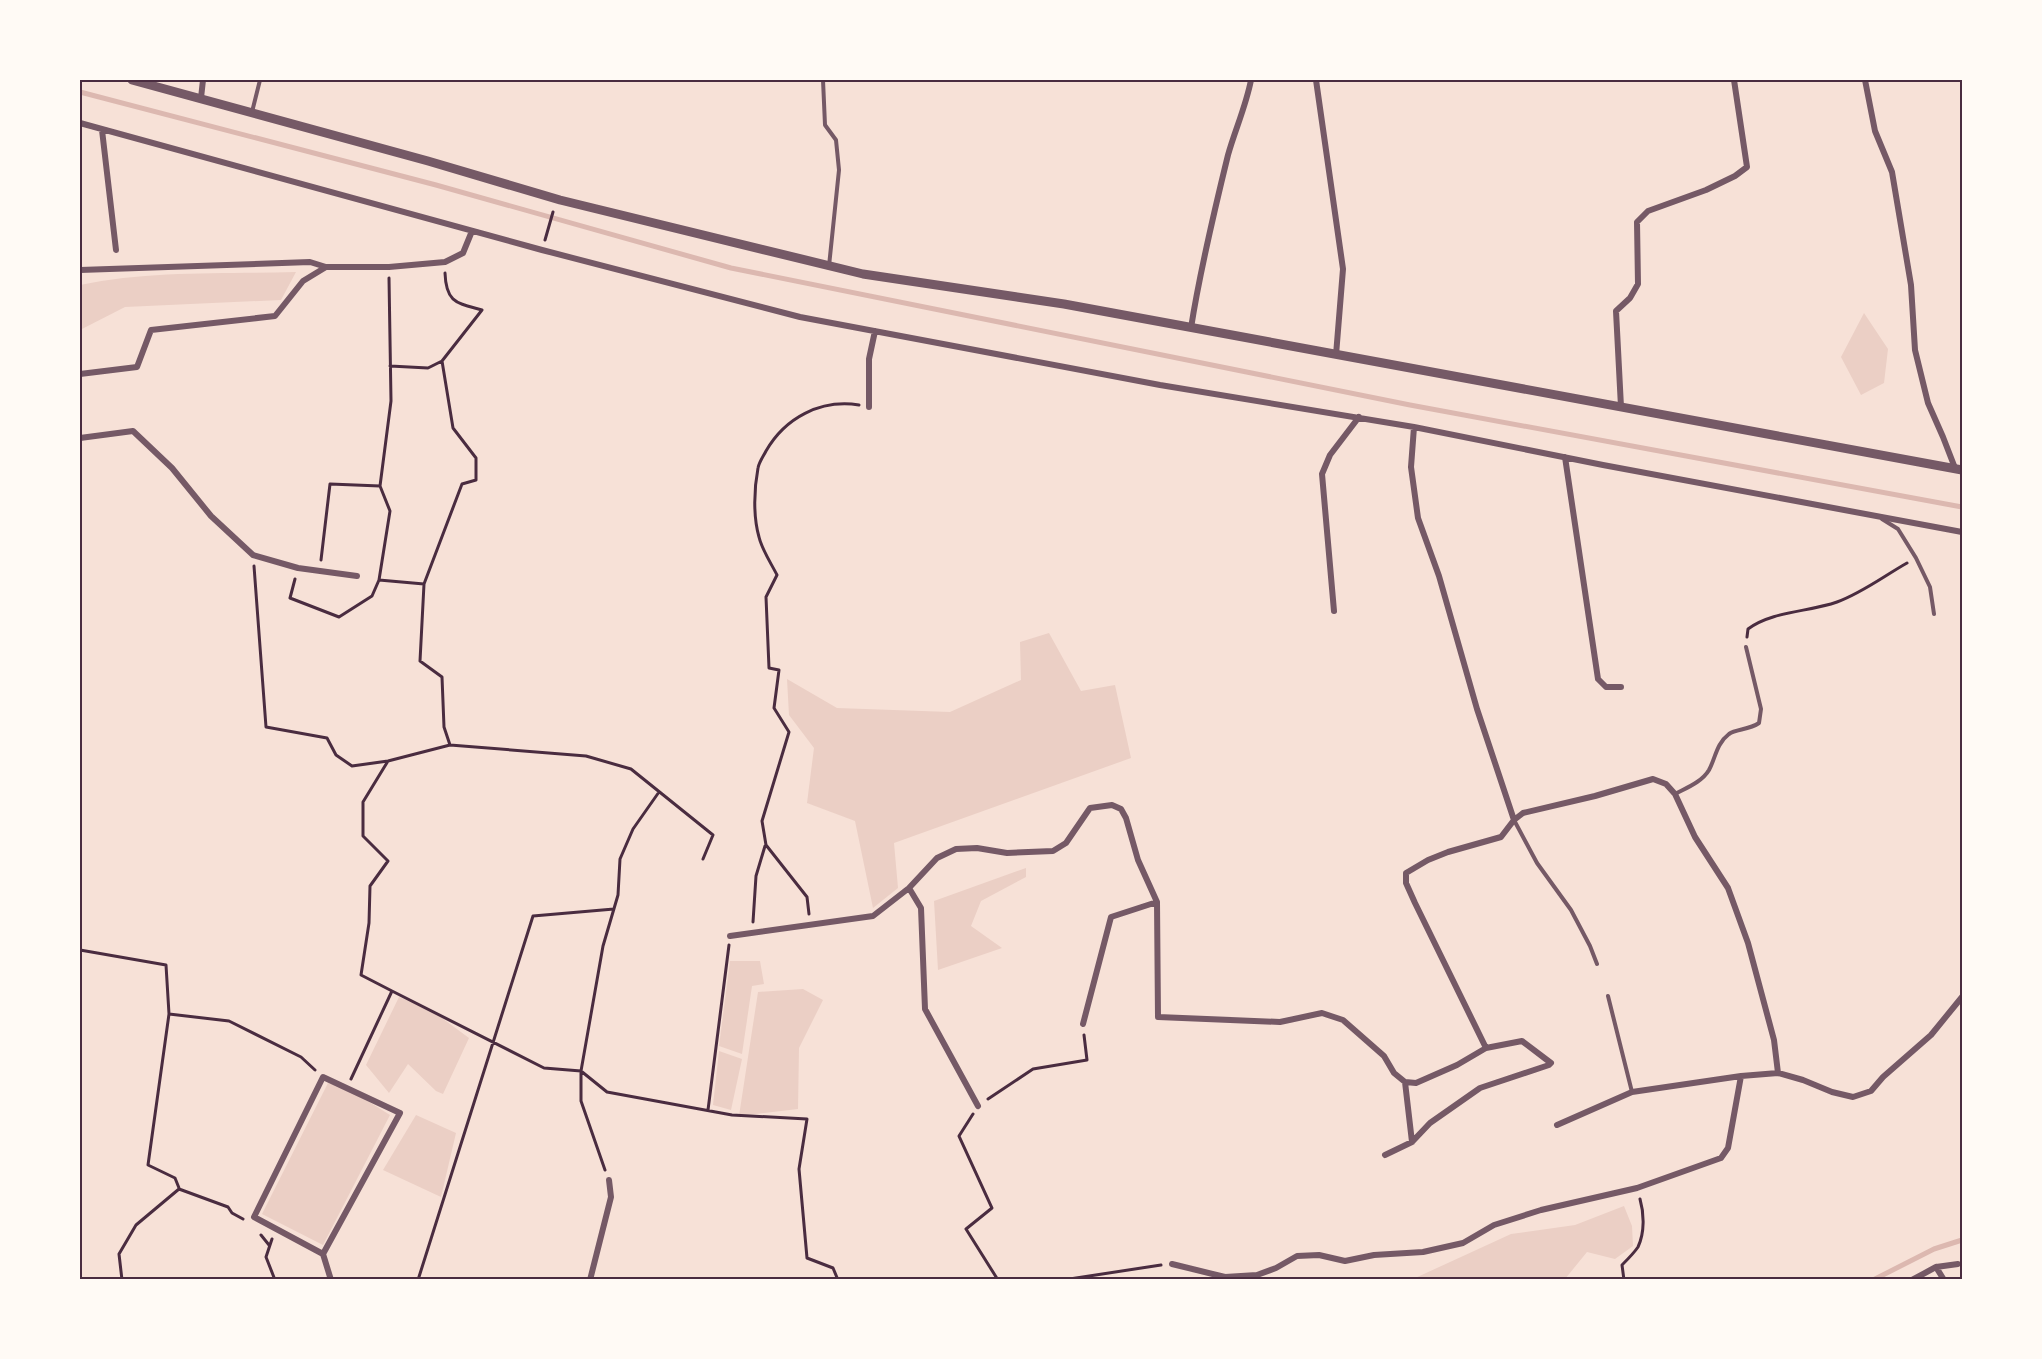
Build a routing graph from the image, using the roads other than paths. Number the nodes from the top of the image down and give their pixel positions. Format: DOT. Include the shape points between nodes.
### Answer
graph roads {
  1 [pos="132,80"];
  2 [pos="203,80"];
  3 [pos="260,80"];
  4 [pos="823,80"];
  5 [pos="1251,80"];
  6 [pos="1316,80"];
  7 [pos="1734,80"];
  8 [pos="1865,80"];
  9 [pos="201,98"];
  10 [pos="252,112"];
  11 [pos="80,123"];
  12 [pos="102,130"];
  13 [pos="472,231"];
  14 [pos="116,250"];
  15 [pos="829,266"];
  16 [pos="326,267"];
  17 [pos="80,270"];
  18 [pos="1191,328"];
  19 [pos="875,331"];
  20 [pos="1336,355"];
  21 [pos="80,374"];
  22 [pos="869,407"];
  23 [pos="1621,407"];
  24 [pos="1359,417"];
  25 [pos="1414,427"];
  26 [pos="80,438"];
  27 [pos="1565,457"];
  28 [pos="1959,469"];
  29 [pos="1876,516"];
  30 [pos="1962,532"];
  31 [pos="357,576"];
  32 [pos="1334,611"];
  33 [pos="1934,614"];
  34 [pos="1746,647"];
  35 [pos="1621,687"];
  36 [pos="1675,794"];
  37 [pos="1514,820"];
  38 [pos="909,888"];
  39 [pos="1157,902"];
  40 [pos="730,936"];
  41 [pos="1597,964"];
  42 [pos="1608,996"];
  43 [pos="1962,998"];
  44 [pos="1083,1024"];
  45 [pos="1486,1048"];
  46 [pos="1778,1073"];
  47 [pos="1741,1076"];
  48 [pos="1404,1082"];
  49 [pos="1632,1092"];
  50 [pos="978,1106"];
  51 [pos="1557,1125"];
  52 [pos="1412,1142"];
  53 [pos="1385,1155"];
  54 [pos="609,1180"];
  55 [pos="323,1254"];
  56 [pos="1172,1264"];
  57 [pos="1958,1264"];
  58 [pos="1936,1267"];
  59 [pos="331,1280"];
  60 [pos="590,1280"];
  61 [pos="1912,1280"];
  62 [pos="1944,1280"];
  1 -- 9 [label="street"];
  2 -- 9 [label="street"];
  3 -- 10 [label="lane"];
  4 -- 15 [label="lane" via="825,125 836,140 839,170"];
  5 -- 18 [label="street" via="1213,218"];
  6 -- 20 [label="street" via="1343,261"];
  7 -- 23 [label="street" via="1747,167 1706,190 1648,211 1637,222 1638,284 1616,311"];
  8 -- 28 [label="street" via="1875,131 1892,171 1911,285 1917,360 1928,403"];
  9 -- 10 [label="street"];
  10 -- 15 [label="street" via="560,200"];
  11 -- 12 [label="street"];
  12 -- 13 [label="street"];
  12 -- 14 [label="street"];
  13 -- 16 [label="street" via="463,253 445,262"];
  13 -- 19 [label="street" via="800,317"];
  15 -- 18 [label="street"];
  16 -- 17 [label="street" via="310,262"];
  16 -- 21 [label="street" via="303,281 275,316 150,330 137,366"];
  18 -- 20 [label="street"];
  19 -- 22 [label="street" via="869,359"];
  19 -- 24 [label="street" via="1160,385"];
  20 -- 23 [label="street"];
  23 -- 28 [label="street"];
  24 -- 25 [label="street"];
  24 -- 32 [label="street" via="1339,441 1322,474"];
  25 -- 27 [label="street"];
  25 -- 37 [label="street" via="1411,467 1418,518"];
  26 -- 31 [label="street" via="133,431 172,468 211,516 253,555 298,568"];
  27 -- 29 [label="street"];
  27 -- 35 [label="street" via="1598,680 1606,687"];
  29 -- 30 [label="street"];
  29 -- 33 [label="lane" via="1898,529 1916,558 1930,587"];
  34 -- 36 [label="lane" via="1761,709 1759,723 1731,732 1718,744 1708,772"];
  36 -- 37 [label="street" via="1666,784 1653,779 1523,813"];
  36 -- 46 [label="street" via="1695,837 1728,888 1748,943 1774,1040"];
  37 -- 41 [label="lane" via="1537,863 1570,910"];
  37 -- 45 [label="street" via="1501,837 1448,852 1406,873 1415,903"];
  38 -- 39 [label="street" via="937,858 956,849 1053,851 1066,843 1090,808 1112,805 1121,809 1126,818 1138,860"];
  38 -- 40 [label="street" via="873,916"];
  38 -- 50 [label="street" via="921,908 925,1009"];
  39 -- 44 [label="street" via="1112,917"];
  39 -- 48 [label="street" via="1158,1017 1280,1022 1323,1013 1342,1020 1384,1056"];
  42 -- 49 [label="lane"];
  43 -- 46 [label="street" via="1931,1035 1871,1091 1853,1097"];
  45 -- 48 [label="street" via="1416,1083"];
  45 -- 52 [label="street" via="1522,1041 1551,1063 1480,1088 1430,1123"];
  46 -- 47 [label="street"];
  47 -- 49 [label="street"];
  47 -- 56 [label="street" via="1728,1148 1721,1158 1637,1188 1541,1210 1494,1225 1463,1243 1423,1252 1346,1261 1319,1255 1297,1256 1257,1275 1225,1277"];
  48 -- 52 [label="street"];
  49 -- 51 [label="street"];
  52 -- 53 [label="street"];
  54 -- 60 [label="street" via="611,1197"];
  55 -- 55 [label="street" via="400,1113 323,1077 254,1217"];
  55 -- 59 [label="street"];
  57 -- 58 [label="street"];
  58 -- 61 [label="street"];
  58 -- 62 [label="street"];
}
